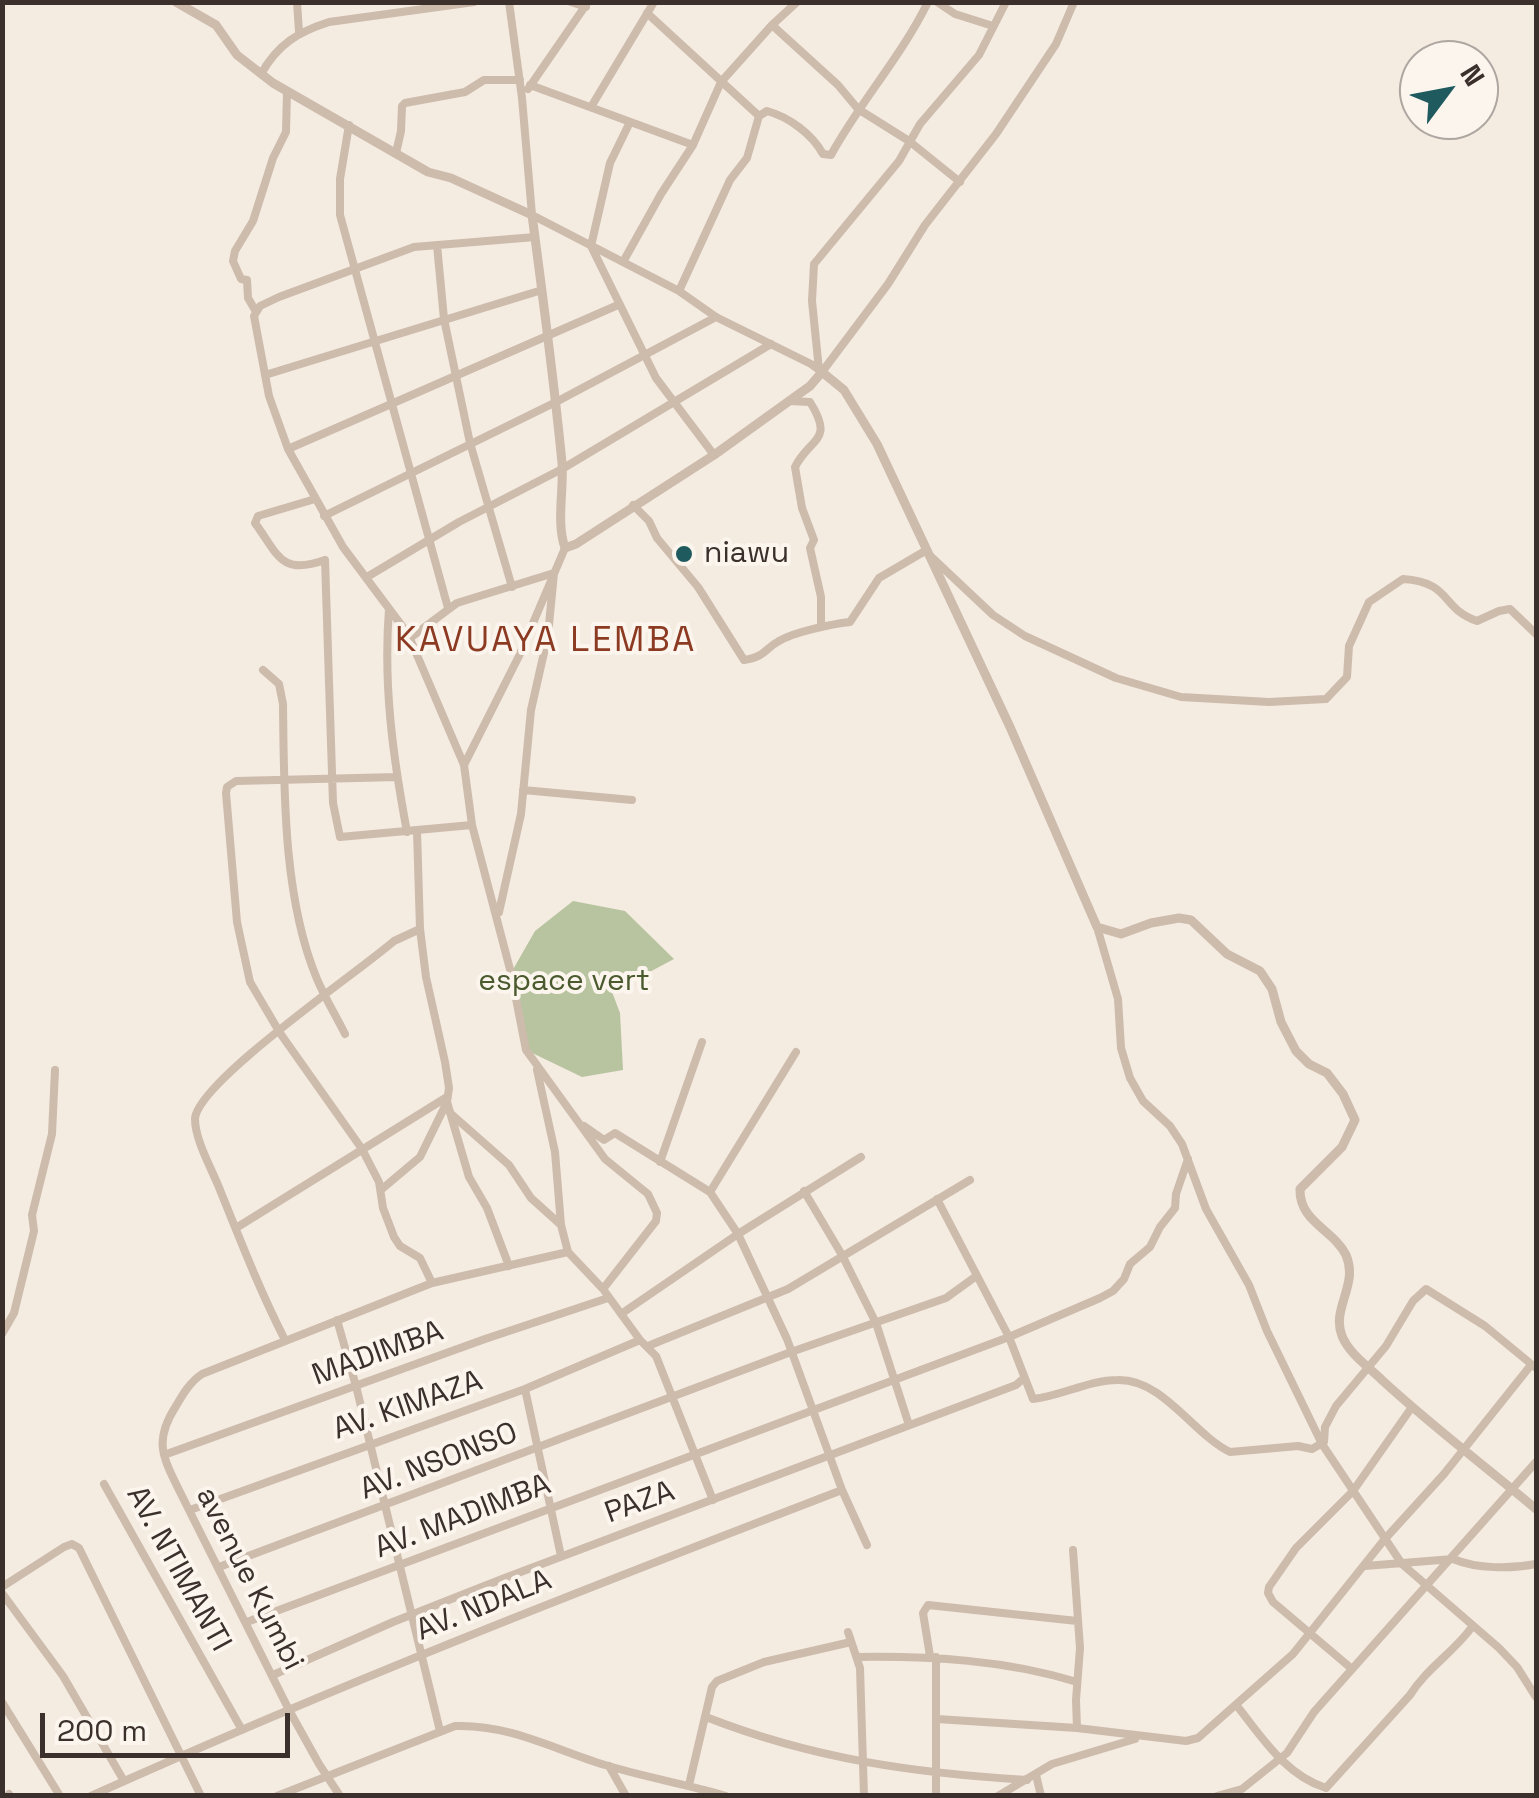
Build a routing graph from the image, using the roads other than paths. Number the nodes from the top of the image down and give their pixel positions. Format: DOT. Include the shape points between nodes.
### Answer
graph roads {
  1 [pos="176,2"];
  2 [pos="297,2"];
  3 [pos="474,2"];
  4 [pos="498,2"];
  5 [pos="571,2"];
  6 [pos="654,2"];
  7 [pos="798,2"];
  8 [pos="928,2"];
  9 [pos="936,2"];
  10 [pos="1006,2"];
  11 [pos="1074,2"];
  12 [pos="509,3"];
  13 [pos="587,5"];
  14 [pos="647,14"];
  15 [pos="772,25"];
  16 [pos="993,26"];
  17 [pos="299,32"];
  18 [pos="261,74"];
  19 [pos="520,80"];
  20 [pos="721,82"];
  21 [pos="530,85"];
  22 [pos="287,91"];
  23 [pos="522,98"];
  24 [pos="591,107"];
  25 [pos="858,109"];
  26 [pos="759,116"];
  27 [pos="630,122"];
  28 [pos="349,125"];
  29 [pos="909,141"];
  30 [pos="693,145"];
  31 [pos="396,153"];
  32 [pos="960,182"];
  33 [pos="532,216"];
  34 [pos="535,237"];
  35 [pos="437,245"];
  36 [pos="591,246"];
  37 [pos="624,262"];
  38 [pos="355,268"];
  39 [pos="542,290"];
  40 [pos="679,291"];
  41 [pos="618,305"];
  42 [pos="255,310"];
  43 [pos="716,317"];
  44 [pos="444,319"];
  45 [pos="549,337"];
  46 [pos="372,341"];
  47 [pos="771,344"];
  48 [pos="644,356"];
  49 [pos="820,371"];
  50 [pos="265,375"];
  51 [pos="456,377"];
  52 [pos="789,401"];
  53 [pos="556,402"];
  54 [pos="673,404"];
  55 [pos="390,406"];
  56 [pos="470,443"];
  57 [pos="288,449"];
  58 [pos="714,455"];
  59 [pos="562,469"];
  60 [pos="409,474"];
  61 [pos="314,498"];
  62 [pos="633,505"];
  63 [pos="487,508"];
  64 [pos="324,516"];
  65 [pos="427,541"];
  66 [pos="565,548"];
  67 [pos="925,550"];
  68 [pos="554,572"];
  69 [pos="367,577"];
  70 [pos="512,587"];
  71 [pos="390,608"];
  72 [pos="448,608"];
  73 [pos="821,626"];
  74 [pos="1536,634"];
  75 [pos="410,638"];
  76 [pos="262,670"];
  77 [pos="464,765"];
  78 [pos="397,776"];
  79 [pos="332,779"];
  80 [pos="283,782"];
  81 [pos="522,790"];
  82 [pos="632,800"];
  83 [pos="472,825"];
  84 [pos="418,831"];
  85 [pos="407,832"];
  86 [pos="499,912"];
  87 [pos="1098,927"];
  88 [pos="420,929"];
  89 [pos="325,996"];
  90 [pos="280,1033"];
  91 [pos="345,1034"];
  92 [pos="702,1042"];
  93 [pos="796,1052"];
  94 [pos="55,1070"];
  95 [pos="537,1070"];
  96 [pos="447,1099"];
  97 [pos="450,1113"];
  98 [pos="576,1121"];
  99 [pos="362,1149"];
  100 [pos="861,1157"];
  101 [pos="1188,1160"];
  102 [pos="660,1162"];
  103 [pos="970,1180"];
  104 [pos="382,1189"];
  105 [pos="710,1192"];
  106 [pos="804,1192"];
  107 [pos="937,1199"];
  108 [pos="561,1225"];
  109 [pos="236,1228"];
  110 [pos="738,1234"];
  111 [pos="568,1252"];
  112 [pos="842,1255"];
  113 [pos="509,1266"];
  114 [pos="975,1276"];
  115 [pos="432,1283"];
  116 [pos="603,1288"];
  117 [pos="768,1297"];
  118 [pos="608,1298"];
  119 [pos="621,1314"];
  120 [pos="337,1320"];
  121 [pos="876,1323"];
  122 [pos="2,1334"];
  123 [pos="1009,1337"];
  124 [pos="285,1340"];
  125 [pos="644,1343"];
  126 [pos="792,1352"];
  127 [pos="1534,1367"];
  128 [pos="1369,1368"];
  129 [pos="1024,1378"];
  130 [pos="892,1380"];
  131 [pos="356,1386"];
  132 [pos="525,1389"];
  133 [pos="674,1396"];
  134 [pos="1412,1407"];
  135 [pos="813,1409"];
  136 [pos="909,1424"];
  137 [pos="370,1443"];
  138 [pos="1322,1444"];
  139 [pos="538,1448"];
  140 [pos="1462,1449"];
  141 [pos="694,1453"];
  142 [pos="164,1455"];
  143 [pos="829,1456"];
  144 [pos="1536,1462"];
  145 [pos="104,1484"];
  146 [pos="842,1490"];
  147 [pos="1513,1490"];
  148 [pos="1354,1491"];
  149 [pos="713,1500"];
  150 [pos="385,1506"];
  151 [pos="550,1507"];
  152 [pos="1536,1509"];
  153 [pos="190,1510"];
  154 [pos="1384,1540"];
  155 [pos="867,1545"];
  156 [pos="1074,1550"];
  157 [pos="561,1556"];
  158 [pos="1453,1559"];
  159 [pos="1402,1564"];
  160 [pos="1536,1564"];
  161 [pos="399,1566"];
  162 [pos="1365,1566"];
  163 [pos="219,1567"];
  164 [pos="1426,1584"];
  165 [pos="2,1590"];
  166 [pos="411,1615"];
  167 [pos="1078,1621"];
  168 [pos="247,1622"];
  169 [pos="1472,1627"];
  170 [pos="1309,1633"];
  171 [pos="420,1657"];
  172 [pos="857,1657"];
  173 [pos="933,1657"];
  174 [pos="1352,1670"];
  175 [pos="272,1676"];
  176 [pos="1077,1682"];
  177 [pos="1536,1697"];
  178 [pos="2,1702"];
  179 [pos="1237,1706"];
  180 [pos="290,1710"];
  181 [pos="706,1718"];
  182 [pos="938,1719"];
  183 [pos="1078,1728"];
  184 [pos="242,1730"];
  185 [pos="440,1732"];
  186 [pos="1144,1736"];
  187 [pos="181,1754"];
  188 [pos="1278,1759"];
  189 [pos="865,1763"];
  190 [pos="609,1766"];
  191 [pos="936,1774"];
  192 [pos="1032,1777"];
  193 [pos="327,1778"];
  194 [pos="124,1780"];
  195 [pos="689,1785"];
  196 [pos="1243,1789"];
  197 [pos="1328,1792"];
  198 [pos="60,1796"];
  199 [pos="91,1796"];
  200 [pos="201,1796"];
  201 [pos="277,1796"];
  202 [pos="340,1796"];
  203 [pos="626,1796"];
  204 [pos="726,1796"];
  205 [pos="864,1796"];
  206 [pos="936,1796"];
  207 [pos="998,1796"];
  208 [pos="1041,1796"];
  209 [pos="1218,1796"];
  210 [pos="1250,1796"];
  1 -- 18 [label="street" via="216,25 236,55"];
  2 -- 17 [label="street"];
  3 -- 17 [label="street"];
  4 -- 12 [label="street"];
  5 -- 13 [label="street"];
  6 -- 14 [label="street"];
  7 -- 15 [label="street"];
  8 -- 25 [label="street"];
  9 -- 16 [label="street"];
  10 -- 16 [label="street"];
  11 -- 32 [label="street" via="1056,44"];
  12 -- 19 [label="street"];
  13 -- 21 [label="street"];
  14 -- 20 [label="street"];
  14 -- 24 [label="street"];
  15 -- 20 [label="street"];
  15 -- 25 [label="street"];
  16 -- 29 [label="street" via="979,56"];
  17 -- 18 [label="street" via="272,54"];
  18 -- 22 [label="street"];
  19 -- 23 [label="street"];
  19 -- 31 [label="street" via="488,80 464,92 405,103"];
  20 -- 26 [label="street"];
  20 -- 30 [label="street"];
  21 -- 23 [label="street"];
  21 -- 24 [label="street"];
  22 -- 28 [label="street"];
  22 -- 42 [label="street" via="286,132 235,251"];
  23 -- 33 [label="street"];
  24 -- 27 [label="street"];
  25 -- 26 [label="street" via="828,156 779,115"];
  25 -- 29 [label="street"];
  26 -- 40 [label="street" via="747,158 730,180"];
  27 -- 30 [label="street"];
  27 -- 36 [label="street" via="610,163"];
  28 -- 31 [label="street"];
  28 -- 38 [label="street" via="340,215"];
  29 -- 32 [label="street"];
  29 -- 49 [label="street" via="814,264"];
  30 -- 37 [label="street"];
  31 -- 33 [label="street"];
  32 -- 49 [label="street"];
  33 -- 34 [label="street"];
  33 -- 36 [label="street"];
  34 -- 35 [label="street"];
  34 -- 39 [label="street"];
  35 -- 38 [label="street"];
  35 -- 44 [label="street"];
  36 -- 37 [label="street"];
  36 -- 41 [label="street"];
  37 -- 40 [label="street"];
  38 -- 42 [label="street"];
  38 -- 46 [label="street"];
  39 -- 44 [label="street"];
  39 -- 45 [label="street"];
  40 -- 43 [label="street"];
  41 -- 45 [label="street"];
  41 -- 48 [label="street"];
  42 -- 50 [label="street"];
  43 -- 47 [label="street"];
  43 -- 48 [label="street"];
  44 -- 46 [label="street"];
  44 -- 51 [label="street"];
  45 -- 51 [label="street"];
  45 -- 53 [label="street"];
  46 -- 50 [label="street"];
  46 -- 55 [label="street"];
  47 -- 49 [label="street"];
  47 -- 54 [label="street"];
  48 -- 53 [label="street"];
  48 -- 54 [label="street"];
  49 -- 52 [label="street" via="818,380"];
  49 -- 67 [label="street" via="844,390 868,426"];
  50 -- 57 [label="street"];
  51 -- 55 [label="street"];
  51 -- 56 [label="street"];
  52 -- 58 [label="street"];
  52 -- 73 [label="street" via="810,402 820,424 819,440 795,467 814,540"];
  53 -- 56 [label="street"];
  53 -- 59 [label="street"];
  54 -- 58 [label="street"];
  54 -- 59 [label="street"];
  55 -- 57 [label="street"];
  55 -- 60 [label="street"];
  56 -- 60 [label="street"];
  56 -- 63 [label="street"];
  57 -- 61 [label="street"];
  58 -- 62 [label="street"];
  59 -- 63 [label="street"];
  59 -- 66 [label="street"];
  60 -- 64 [label="street"];
  60 -- 65 [label="street"];
  61 -- 64 [label="street"];
  61 -- 79 [label="street" via="254,523 276,557 307,568 325,560"];
  62 -- 66 [label="street"];
  62 -- 73 [label="street" via="698,587 741,658 770,652 778,641"];
  63 -- 65 [label="street"];
  63 -- 70 [label="street"];
  64 -- 69 [label="street"];
  65 -- 69 [label="street"];
  65 -- 72 [label="street"];
  66 -- 68 [label="street"];
  67 -- 73 [label="street" via="880,578 850,622"];
  67 -- 74 [label="street" via="992,615 1026,636 1116,678 1181,697 1326,699 1347,676 1349,646 1370,602 1402,579 1437,588 1459,614 1477,621 1510,610"];
  67 -- 87 [label="street"];
  68 -- 70 [label="street"];
  68 -- 77 [label="street"];
  68 -- 81 [label="street"];
  69 -- 71 [label="street"];
  70 -- 72 [label="street"];
  71 -- 75 [label="street"];
  71 -- 78 [label="street" via="386,654"];
  72 -- 75 [label="street"];
  75 -- 77 [label="street"];
  76 -- 80 [label="street" via="278,684 283,704"];
  77 -- 83 [label="street"];
  78 -- 79 [label="street"];
  78 -- 85 [label="street"];
  79 -- 80 [label="street"];
  79 -- 85 [label="street" via="340,838"];
  80 -- 89 [label="street" via="305,942"];
  80 -- 90 [label="street" via="236,782 226,793 243,957"];
  81 -- 82 [label="street"];
  81 -- 86 [label="street"];
  83 -- 84 [label="street"];
  83 -- 95 [label="street" via="522,1042"];
  84 -- 85 [label="street"];
  84 -- 88 [label="street"];
  87 -- 101 [label="street" via="1130,1078 1176,1133"];
  87 -- 128 [label="street" via="1122,934 1179,918 1199,926 1227,954 1265,976 1296,1052 1343,1094 1354,1115 1352,1130 1299,1194 1313,1223 1344,1251 1351,1282 1339,1325 1352,1353"];
  88 -- 89 [label="street"];
  88 -- 96 [label="street"];
  89 -- 90 [label="street"];
  89 -- 91 [label="street"];
  90 -- 99 [label="street"];
  90 -- 109 [label="street" via="243,1058 195,1120"];
  92 -- 102 [label="street"];
  93 -- 105 [label="street"];
  94 -- 122 [label="street" via="52,1134 34,1231 14,1313"];
  95 -- 98 [label="street"];
  95 -- 108 [label="street" via="556,1152"];
  96 -- 97 [label="street"];
  96 -- 99 [label="street"];
  96 -- 104 [label="street" via="420,1157"];
  97 -- 108 [label="street" via="509,1165"];
  97 -- 113 [label="street" via="469,1177"];
  98 -- 102 [label="street" via="604,1140 618,1135"];
  98 -- 116 [label="street" via="605,1158 648,1194 658,1213"];
  99 -- 104 [label="street"];
  99 -- 109 [label="street"];
  100 -- 106 [label="street"];
  101 -- 123 [label="street, AV. MADIMBA" via="1176,1208 1113,1291"];
  101 -- 138 [label="street"];
  102 -- 105 [label="street"];
  103 -- 107 [label="street, AV. KIMAZA"];
  104 -- 115 [label="street" via="394,1237 420,1258"];
  105 -- 110 [label="street"];
  106 -- 110 [label="street"];
  106 -- 112 [label="street"];
  107 -- 112 [label="street, AV. KIMAZA"];
  107 -- 114 [label="street"];
  108 -- 111 [label="street"];
  109 -- 124 [label="street"];
  110 -- 117 [label="street"];
  110 -- 119 [label="street"];
  111 -- 113 [label="street"];
  111 -- 116 [label="street"];
  112 -- 117 [label="street, AV. KIMAZA"];
  112 -- 121 [label="street"];
  113 -- 115 [label="street"];
  114 -- 121 [label="street, AV. NSONSO" via="946,1298"];
  114 -- 123 [label="street"];
  115 -- 120 [label="street"];
  116 -- 118 [label="street"];
  117 -- 125 [label="street, AV. KIMAZA"];
  117 -- 126 [label="street"];
  118 -- 119 [label="street"];
  118 -- 131 [label="street, MADIMBA"];
  119 -- 125 [label="street"];
  120 -- 124 [label="street"];
  120 -- 131 [label="street"];
  121 -- 126 [label="street, AV. NSONSO"];
  121 -- 130 [label="street"];
  123 -- 129 [label="street"];
  123 -- 130 [label="street, AV. MADIMBA"];
  124 -- 142 [label="street" via="195,1379 161,1430"];
  125 -- 132 [label="street, AV. KIMAZA"];
  125 -- 133 [label="street"];
  126 -- 133 [label="street, AV. NSONSO"];
  126 -- 135 [label="street"];
  127 -- 128 [label="street" via="1426,1290"];
  127 -- 140 [label="street"];
  128 -- 134 [label="street"];
  128 -- 138 [label="street" via="1332,1414"];
  129 -- 136 [label="street, PAZA"];
  129 -- 138 [label="street" via="1037,1400 1098,1381 1130,1380 1230,1452"];
  130 -- 135 [label="street, AV. MADIMBA"];
  130 -- 136 [label="street"];
  131 -- 137 [label="street"];
  131 -- 142 [label="street, MADIMBA"];
  132 -- 137 [label="street, AV. KIMAZA"];
  132 -- 139 [label="street"];
  133 -- 139 [label="street, AV. NSONSO"];
  133 -- 141 [label="street"];
  134 -- 140 [label="street"];
  134 -- 148 [label="street"];
  135 -- 141 [label="street, AV. MADIMBA"];
  135 -- 143 [label="street"];
  136 -- 143 [label="street, PAZA"];
  137 -- 150 [label="street"];
  137 -- 153 [label="street, AV. KIMAZA"];
  138 -- 148 [label="street"];
  139 -- 150 [label="street, AV. NSONSO"];
  139 -- 151 [label="street"];
  140 -- 147 [label="street"];
  140 -- 154 [label="street"];
  141 -- 149 [label="street"];
  141 -- 151 [label="street, AV. MADIMBA"];
  142 -- 153 [label="street, avenue Kumbi"];
  143 -- 146 [label="street"];
  143 -- 149 [label="street, PAZA"];
  144 -- 147 [label="street"];
  145 -- 184 [label="street, AV. NTIMANTI"];
  146 -- 155 [label="street"];
  146 -- 171 [label="street, AV. NDALA"];
  147 -- 152 [label="street"];
  147 -- 158 [label="street"];
  148 -- 154 [label="street"];
  148 -- 170 [label="street" via="1296,1548 1268,1588 1270,1599"];
  149 -- 157 [label="street, PAZA"];
  150 -- 161 [label="street"];
  150 -- 163 [label="street, AV. NSONSO"];
  151 -- 157 [label="street"];
  151 -- 161 [label="street, AV. MADIMBA"];
  153 -- 163 [label="street, avenue Kumbi"];
  154 -- 159 [label="street"];
  154 -- 162 [label="street"];
  156 -- 167 [label="street"];
  157 -- 166 [label="street, PAZA"];
  158 -- 159 [label="street"];
  158 -- 160 [label="street"];
  158 -- 164 [label="street"];
  159 -- 162 [label="street"];
  159 -- 164 [label="street"];
  161 -- 166 [label="street"];
  161 -- 168 [label="street, AV. MADIMBA"];
  162 -- 170 [label="street"];
  163 -- 168 [label="street, avenue Kumbi"];
  164 -- 169 [label="street"];
  164 -- 174 [label="street"];
  165 -- 187 [label="street" via="72,1544 86,1558"];
  165 -- 194 [label="street"];
  166 -- 171 [label="street"];
  166 -- 175 [label="street, PAZA"];
  167 -- 173 [label="street" via="928,1605 923,1613"];
  167 -- 176 [label="street"];
  168 -- 175 [label="street, avenue Kumbi"];
  169 -- 177 [label="street" via="1499,1648"];
  169 -- 197 [label="street"];
  170 -- 174 [label="street"];
  170 -- 179 [label="street"];
  171 -- 180 [label="street, AV. NDALA"];
  171 -- 185 [label="street"];
  172 -- 173 [label="street"];
  172 -- 181 [label="street" via="849,1637 718,1680"];
  172 -- 189 [label="street"];
  173 -- 176 [label="street"];
  173 -- 182 [label="street"];
  174 -- 188 [label="street"];
  175 -- 180 [label="street, avenue Kumbi"];
  176 -- 183 [label="street"];
  178 -- 198 [label="street"];
  179 -- 186 [label="street" via="1194,1740"];
  179 -- 188 [label="street"];
  180 -- 184 [label="street, AV. NDALA"];
  180 -- 193 [label="street, avenue Kumbi"];
  181 -- 189 [label="street"];
  181 -- 195 [label="street"];
  182 -- 183 [label="street"];
  182 -- 191 [label="street"];
  183 -- 186 [label="street"];
  184 -- 187 [label="street, AV. NDALA"];
  185 -- 190 [label="street" via="455,1726 505,1729"];
  185 -- 193 [label="street"];
  186 -- 192 [label="street" via="1073,1756"];
  187 -- 194 [label="street, AV. NDALA"];
  187 -- 200 [label="street"];
  188 -- 196 [label="street"];
  188 -- 197 [label="street"];
  189 -- 191 [label="street"];
  189 -- 205 [label="street"];
  190 -- 195 [label="street"];
  190 -- 203 [label="street"];
  191 -- 192 [label="street"];
  191 -- 206 [label="street"];
  192 -- 207 [label="street"];
  192 -- 208 [label="street"];
  193 -- 201 [label="street"];
  193 -- 202 [label="street, avenue Kumbi"];
  194 -- 199 [label="street, AV. NDALA"];
  195 -- 204 [label="street"];
  196 -- 209 [label="street"];
  196 -- 210 [label="street"];
}
